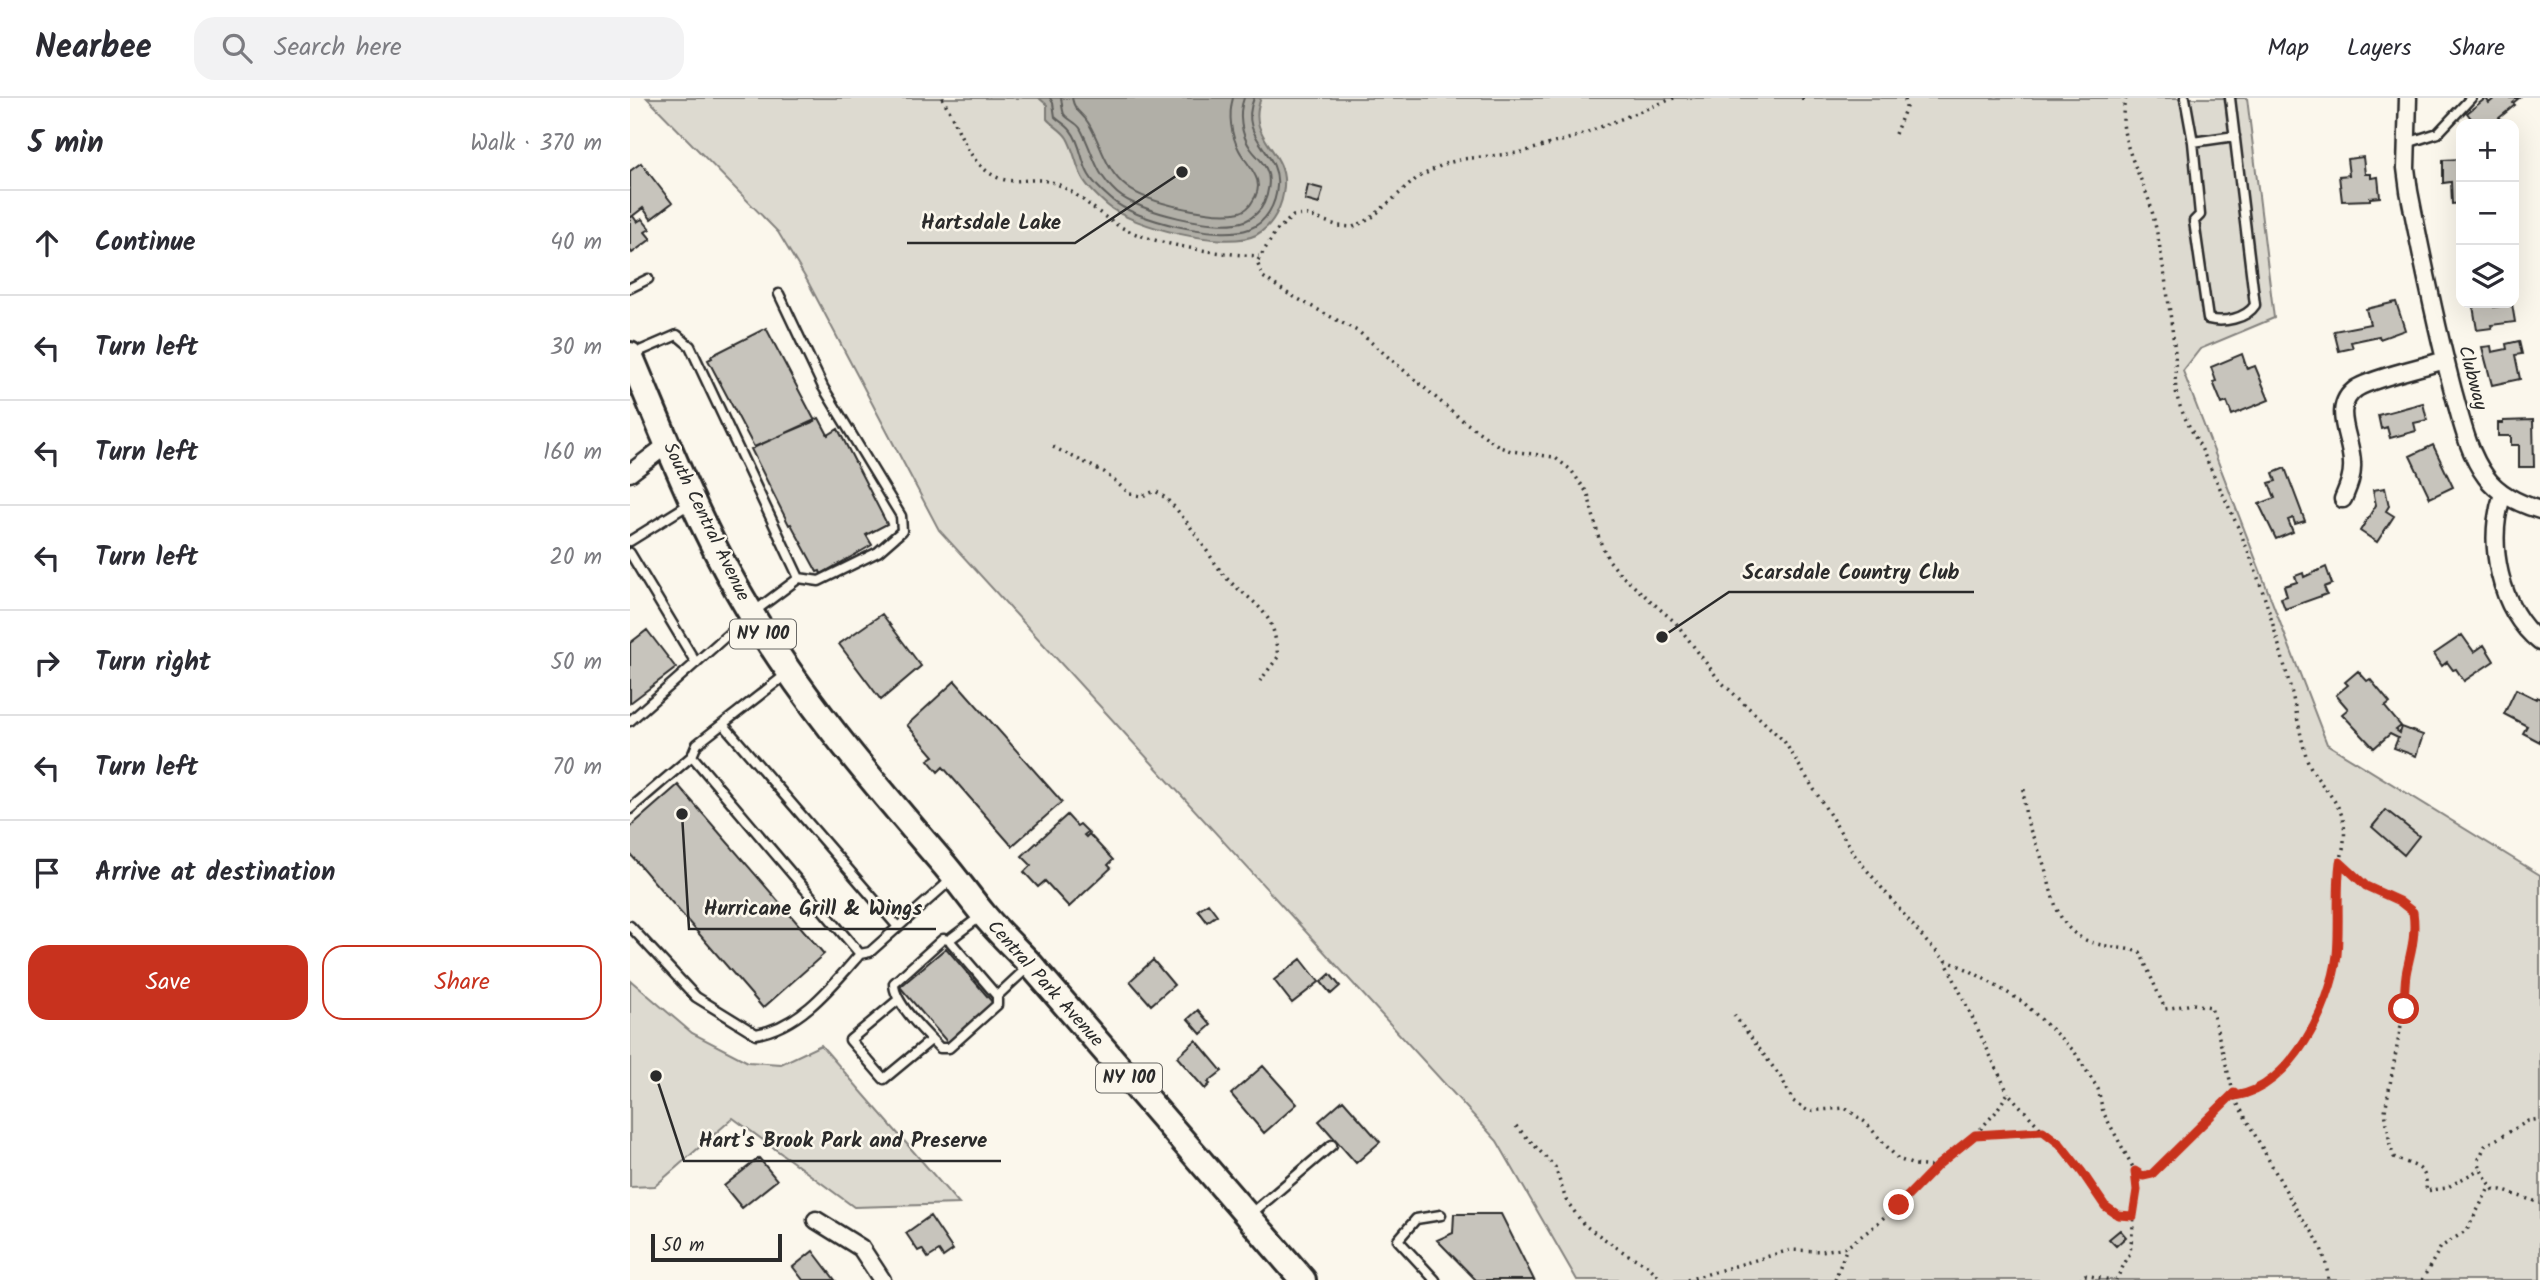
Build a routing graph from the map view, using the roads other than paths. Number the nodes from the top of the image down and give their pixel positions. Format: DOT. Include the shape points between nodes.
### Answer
graph roads {
  1 [pos="2185,98"];
  2 [pos="2230,98"];
  3 [pos="2408,98"];
  4 [pos="2471,98"];
  5 [pos="2235,136"];
  6 [pos="2193,142"];
  7 [pos="2407,143"];
  8 [pos="648,279"];
  9 [pos="630,288"];
  10 [pos="779,294"];
  11 [pos="630,355"];
  12 [pos="2445,360"];
  13 [pos="668,444"];
  14 [pos="630,473"];
  15 [pos="2503,494"];
  16 [pos="2343,499"];
  17 [pos="693,501"];
  18 [pos="2540,510"];
  19 [pos="630,541"];
  20 [pos="630,553"];
  21 [pos="799,578"];
  22 [pos="751,614"];
  23 [pos="2540,642"];
  24 [pos="696,663"];
  25 [pos="789,672"];
  26 [pos="630,721"];
  27 [pos="723,724"];
  28 [pos="692,755"];
  29 [pos="630,809"];
  30 [pos="955,876"];
  31 [pos="984,915"];
  32 [pos="630,926"];
  33 [pos="898,928"];
  34 [pos="949,940"];
  35 [pos="860,954"];
  36 [pos="1031,965"];
  37 [pos="997,996"];
  38 [pos="898,1000"];
  39 [pos="931,1040"];
  40 [pos="1332,1145"];
  41 [pos="1249,1216"];
  42 [pos="1441,1216"];
  43 [pos="816,1220"];
  44 [pos="883,1280"];
  45 [pos="1303,1280"];
  46 [pos="1435,1280"];
  1 -- 6 [label="lane"];
  2 -- 5 [label="lane"];
  3 -- 7 [label="street, Clubway"];
  4 -- 7 [label="lane" via="2438,133"];
  5 -- 6 [label="lane"];
  5 -- 6 [label="lane" via="2255,305 2250,313 2219,322 2208,319 2194,221 2200,215"];
  7 -- 12 [label="street, Clubway" via="2409,191"];
  8 -- 9 [label="lane"];
  10 -- 21 [label="lane" via="824,387 901,516 902,531 878,552 819,581"];
  11 -- 13 [label="main road, South Central Avenue / NY 100"];
  11 -- 21 [label="lane" via="677,335 690,346"];
  12 -- 15 [label="street, Clubway" via="2477,462"];
  12 -- 16 [label="street" via="2366,384 2351,393 2342,416 2353,460"];
  13 -- 14 [label="street"];
  13 -- 17 [label="main road, South Central Avenue / NY 100"];
  15 -- 18 [label="street, Clubway"];
  15 -- 23 [label="street" via="2495,532 2504,583 2513,612"];
  17 -- 19 [label="lane"];
  17 -- 22 [label="main road, South Central Avenue / NY 100"];
  20 -- 24 [label="lane"];
  21 -- 22 [label="lane"];
  22 -- 24 [label="lane"];
  22 -- 25 [label="main road, South Central Avenue / NY 100"];
  24 -- 26 [label="lane"];
  25 -- 27 [label="lane"];
  25 -- 30 [label="main road, South Central Avenue / NY 100" via="848,752"];
  27 -- 28 [label="lane" via="697,744"];
  27 -- 33 [label="lane"];
  28 -- 29 [label="lane"];
  28 -- 35 [label="lane"];
  30 -- 31 [label="main road, Central Park Avenue / NY 100"];
  30 -- 33 [label="lane"];
  31 -- 34 [label="lane"];
  31 -- 36 [label="main road, Central Park Avenue / NY 100"];
  32 -- 35 [label="lane" via="696,997 756,1034 776,1031 824,995"];
  33 -- 35 [label="lane" via="870,952"];
  34 -- 37 [label="lane"];
  34 -- 38 [label="lane" via="943,939 894,983"];
  36 -- 37 [label="lane"];
  36 -- 41 [label="main road, Central Park Avenue / NY 100"];
  37 -- 39 [label="lane" via="997,1005 949,1048 940,1048"];
  38 -- 39 [label="lane"];
  38 -- 39 [label="lane" via="850,1041 884,1079"];
  40 -- 41 [label="lane"];
  41 -- 45 [label="main road, Central Park Avenue / NY 100"];
  42 -- 46 [label="lane" via="1416,1219 1398,1240"];
  43 -- 44 [label="street" via="861,1248"];
}
